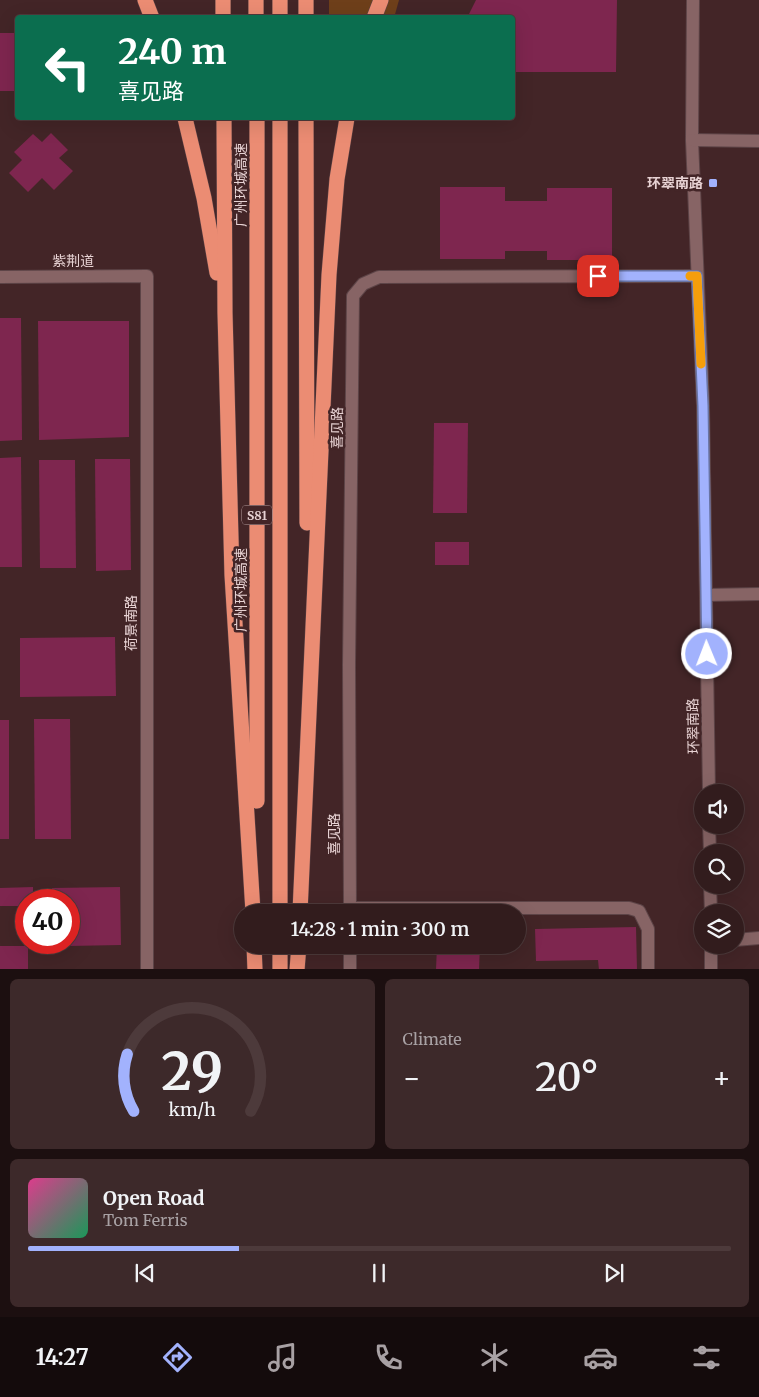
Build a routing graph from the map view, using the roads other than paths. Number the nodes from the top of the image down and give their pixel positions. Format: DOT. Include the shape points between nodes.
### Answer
graph roads {
  1 [pos="145,0"];
  2 [pos="223,0"];
  3 [pos="256,0"];
  4 [pos="280,0"];
  5 [pos="306,0"];
  6 [pos="381,0"];
  7 [pos="693,0"];
  8 [pos="151,15"];
  9 [pos="223,15"];
  10 [pos="256,15"];
  11 [pos="280,15"];
  12 [pos="306,15"];
  13 [pos="375,15"];
  14 [pos="185,120"];
  15 [pos="224,120"];
  16 [pos="257,120"];
  17 [pos="280,120"];
  18 [pos="306,120"];
  19 [pos="347,120"];
  20 [pos="692,140"];
  21 [pos="759,142"];
  22 [pos="147,276"];
  23 [pos="697,276"];
  24 [pos="0,277"];
  25 [pos="226,368"];
  26 [pos="759,594"];
  27 [pos="706,595"];
  28 [pos="308,742"];
  29 [pos="709,784"];
  30 [pos="254,904"];
  31 [pos="255,904"];
  32 [pos="280,904"];
  33 [pos="300,904"];
  34 [pos="350,904"];
  35 [pos="526,909"];
  36 [pos="759,938"];
  37 [pos="744,939"];
  38 [pos="256,954"];
  39 [pos="280,954"];
  40 [pos="298,954"];
  41 [pos="350,954"];
  42 [pos="711,954"];
  43 [pos="147,969"];
  44 [pos="256,969"];
  45 [pos="280,969"];
  46 [pos="297,969"];
  47 [pos="350,969"];
  48 [pos="648,969"];
  49 [pos="711,969"];
  1 -- 8 [label="highway"];
  2 -- 9 [label="highway"];
  3 -- 10 [label="highway"];
  4 -- 11 [label="highway"];
  5 -- 12 [label="highway"];
  6 -- 13 [label="highway"];
  7 -- 20 [label="street, 环翠南路"];
  14 -- 25 [label="highway" via="217,269"];
  15 -- 25 [label="highway"];
  16 -- 31 [label="highway, 广州环城高速 / S81"];
  17 -- 32 [label="highway, S81"];
  18 -- 28 [label="highway"];
  19 -- 28 [label="highway" via="329,275"];
  20 -- 21 [label="street"];
  20 -- 23 [label="street, 环翠南路"];
  22 -- 24 [label="street, 紫荆道"];
  22 -- 43 [label="street, 荷景南路"];
  23 -- 27 [label="street, 环翠南路"];
  23 -- 34 [label="street, 喜见路" via="379,276 363,284 353,296"];
  25 -- 30 [label="highway" via="232,575"];
  26 -- 27 [label="street"];
  27 -- 29 [label="street, 环翠南路"];
  28 -- 33 [label="highway"];
  35 -- 48 [label="street" via="629,908 639,911 648,929"];
  36 -- 37 [label="street"];
  38 -- 44 [label="highway"];
  39 -- 45 [label="highway"];
  40 -- 46 [label="highway"];
  41 -- 47 [label="street"];
  42 -- 49 [label="street"];
}
